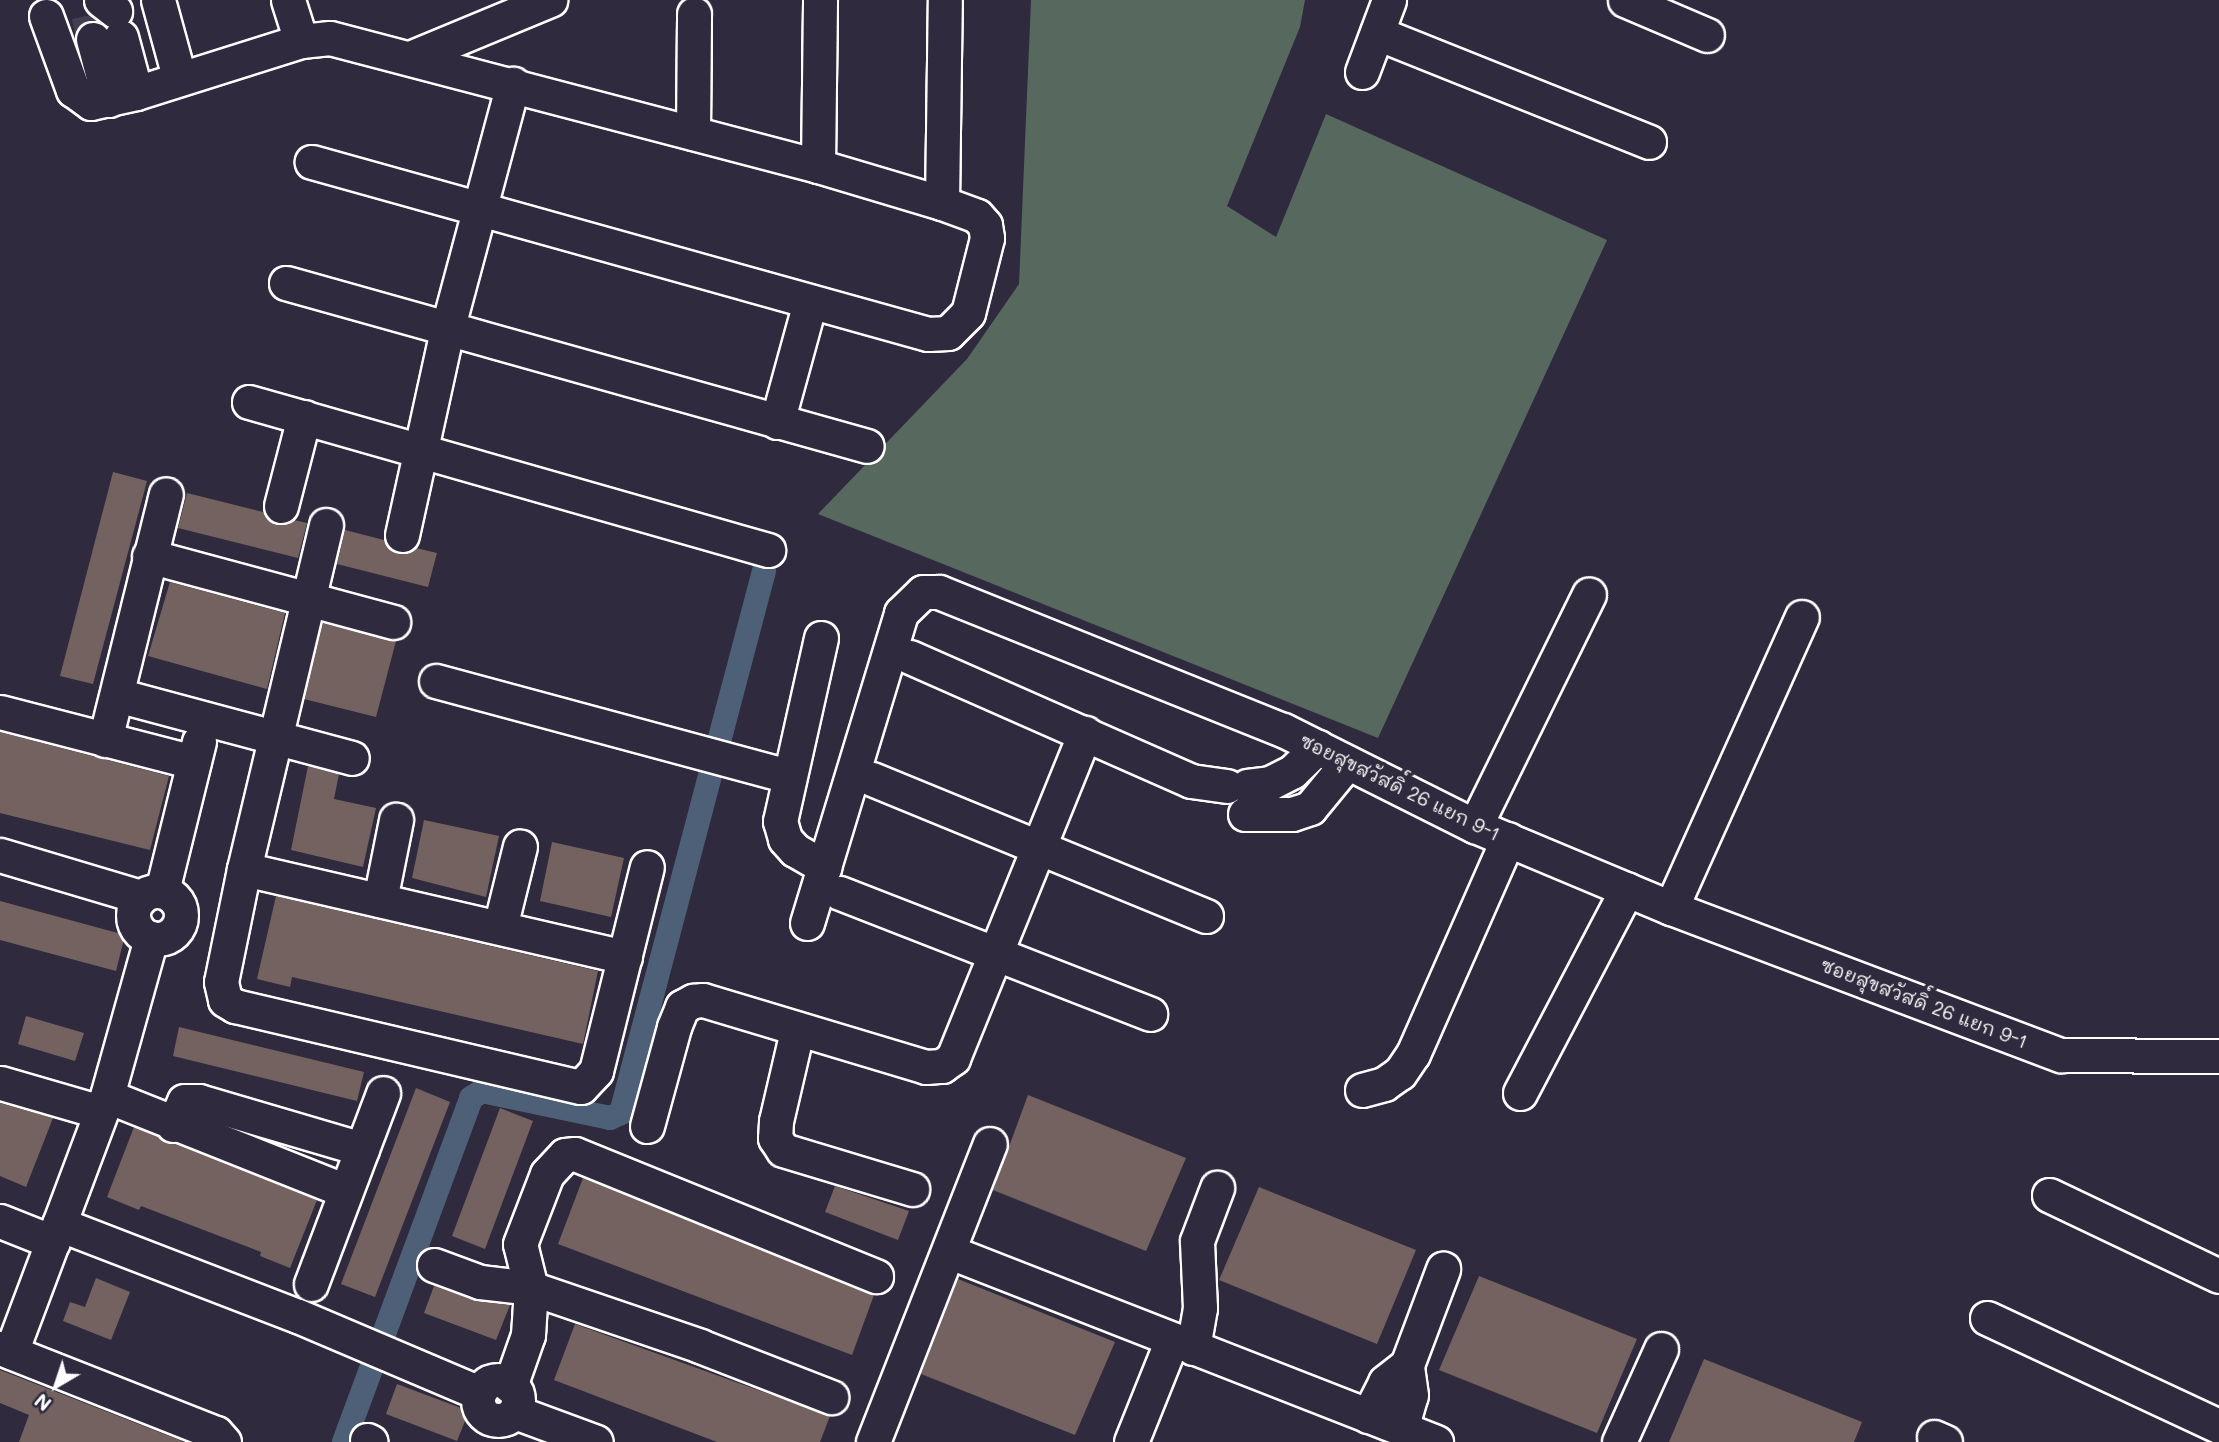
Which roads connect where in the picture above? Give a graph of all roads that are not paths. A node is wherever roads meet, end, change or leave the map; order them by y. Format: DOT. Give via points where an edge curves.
graph roads {
  1 [pos="158,0"];
  2 [pos="288,0"];
  3 [pos="550,0"];
  4 [pos="820,0"];
  5 [pos="945,0"];
  6 [pos="1389,0"];
  7 [pos="1625,0"];
  8 [pos="694,14"];
  9 [pos="46,16"];
  10 [pos="102,17"];
  11 [pos="1377,33"];
  12 [pos="1707,35"];
  13 [pos="301,41"];
  14 [pos="410,58"];
  15 [pos="1362,72"];
  16 [pos="179,77"];
  17 [pos="513,84"];
  18 [pos="122,97"];
  19 [pos="693,133"];
  20 [pos="1649,142"];
  21 [pos="313,162"];
  22 [pos="818,166"];
  23 [pos="942,203"];
  24 [pos="478,210"];
  25 [pos="286,283"];
  26 [pos="810,302"];
  27 [pos="447,330"];
  28 [pos="249,402"];
  29 [pos="304,417"];
  30 [pos="777,422"];
  31 [pos="867,446"];
  32 [pos="419,452"];
  33 [pos="166,494"];
  34 [pos="281,506"];
  35 [pos="326,526"];
  36 [pos="402,535"];
  37 [pos="768,550"];
  38 [pos="149,556"];
  39 [pos="1589,594"];
  40 [pos="307,599"];
  41 [pos="1801,617"];
  42 [pos="393,622"];
  43 [pos="821,638"];
  44 [pos="910,657"];
  45 [pos="436,681"];
  46 [pos="117,695"];
  47 [pos="0,712"];
  48 [pos="205,718"];
  49 [pos="1085,733"];
  50 [pos="273,736"];
  51 [pos="105,740"];
  52 [pos="1318,747"];
  53 [pos="352,758"];
  54 [pos="194,762"];
  55 [pos="1347,763"];
  56 [pos="789,776"];
  57 [pos="872,779"];
  58 [pos="1248,799"];
  59 [pos="396,820"];
  60 [pos="1475,826"];
  61 [pos="1508,839"];
  62 [pos="520,846"];
  63 [pos="1040,848"];
  64 [pos="0,855"];
  65 [pos="647,867"];
  66 [pos="244,869"];
  67 [pos="0,878"];
  68 [pos="832,880"];
  69 [pos="1627,889"];
  70 [pos="380,900"];
  71 [pos="1671,908"];
  72 [pos="147,911"];
  73 [pos="1206,916"];
  74 [pos="807,923"];
  75 [pos="500,927"];
  76 [pos="997,953"];
  77 [pos="625,957"];
  78 [pos="1150,1014"];
  79 [pos="797,1031"];
  80 [pos="2219,1056"];
  81 [pos="1,1083"];
  82 [pos="1362,1090"];
  83 [pos="383,1093"];
  84 [pos="1520,1093"];
  85 [pos="104,1104"];
  86 [pos="173,1125"];
  87 [pos="647,1126"];
  88 [pos="990,1144"];
  89 [pos="362,1149"];
  90 [pos="1217,1188"];
  91 [pos="912,1189"];
  92 [pos="346,1191"];
  93 [pos="2049,1195"];
  94 [pos="0,1221"];
  95 [pos="56,1233"];
  96 [pos="950,1252"];
  97 [pos="434,1265"];
  98 [pos="1443,1269"];
  99 [pos="876,1276"];
  100 [pos="2219,1276"];
  101 [pos="311,1284"];
  102 [pos="531,1288"];
  103 [pos="1987,1318"];
  104 [pos="1183,1344"];
  105 [pos="1661,1349"];
  106 [pos="5,1350"];
  107 [pos="1407,1365"];
  108 [pos="831,1397"];
  109 [pos="496,1410"];
  110 [pos="1368,1416"];
  111 [pos="2219,1426"];
  112 [pos="1401,1429"];
  113 [pos="883,1439"];
  114 [pos="224,1442"];
  115 [pos="596,1442"];
  116 [pos="1131,1442"];
  117 [pos="1436,1442"];
  118 [pos="1619,1442"];
  1 -- 16 [label="street"];
  2 -- 13 [label="street"];
  3 -- 14 [label="street"];
  4 -- 22 [label="street"];
  5 -- 23 [label="street"];
  6 -- 11 [label="street"];
  7 -- 12 [label="street"];
  8 -- 19 [label="street"];
  9 -- 18 [label="street" via="73,90 91,103"];
  10 -- 18 [label="street"];
  11 -- 15 [label="street"];
  11 -- 20 [label="street"];
  13 -- 14 [label="street" via="330,38"];
  13 -- 16 [label="street"];
  14 -- 17 [label="street"];
  16 -- 18 [label="street"];
  17 -- 19 [label="street"];
  17 -- 24 [label="street"];
  19 -- 22 [label="street"];
  21 -- 24 [label="street"];
  22 -- 23 [label="street"];
  23 -- 26 [label="street" via="977,216 985,225 987,238 968,313 958,325 948,332 928,334"];
  24 -- 26 [label="street"];
  24 -- 27 [label="street"];
  25 -- 27 [label="street"];
  26 -- 30 [label="street"];
  27 -- 30 [label="street"];
  27 -- 32 [label="street"];
  28 -- 29 [label="street"];
  29 -- 32 [label="street"];
  29 -- 34 [label="street"];
  30 -- 31 [label="street"];
  32 -- 36 [label="street"];
  32 -- 37 [label="street"];
  33 -- 38 [label="street"];
  35 -- 40 [label="street"];
  38 -- 40 [label="street"];
  38 -- 46 [label="street"];
  39 -- 60 [label="street"];
  40 -- 42 [label="street"];
  40 -- 50 [label="street"];
  41 -- 71 [label="street"];
  43 -- 56 [label="street"];
  44 -- 49 [label="street"];
  45 -- 56 [label="street"];
  46 -- 48 [label="street"];
  46 -- 51 [label="street"];
  47 -- 51 [label="street"];
  48 -- 50 [label="street"];
  48 -- 54 [label="street"];
  49 -- 58 [label="street" via="1191,781"];
  49 -- 63 [label="street"];
  50 -- 53 [label="street"];
  50 -- 66 [label="street"];
  51 -- 54 [label="street"];
  52 -- 55 [label="street, ซอยสุขสวัสดิ์ 26 แยก 9-1"];
  52 -- 58 [label="street" via="1292,772"];
  52 -- 68 [label="street, ซอยสุขสวัสดิ์ 26 แยก 9-1" via="1021,622 939,592 923,592 901,612"];
  54 -- 72 [label="street"];
  55 -- 58 [label="street" via="1310,808"];
  55 -- 60 [label="street, ซอยสุขสวัสดิ์ 26 แยก 9-1"];
  56 -- 68 [label="street" via="780,821 785,839"];
  57 -- 63 [label="street"];
  59 -- 70 [label="street"];
  60 -- 61 [label="street, ซอยสุขสวัสดิ์ 26 แยก 9-1"];
  61 -- 69 [label="street, ซอยสุขสวัสดิ์ 26 แยก 9-1"];
  61 -- 82 [label="street" via="1413,1054 1400,1073 1384,1084"];
  62 -- 75 [label="street"];
  63 -- 73 [label="street"];
  63 -- 76 [label="street"];
  64 -- 72 [label="street"];
  65 -- 77 [label="street"];
  66 -- 70 [label="street"];
  66 -- 77 [label="street" via="221,982 225,1000 572,1087 589,1084 596,1071"];
  67 -- 72 [label="street"];
  68 -- 74 [label="street, ซอยสุขสวัสดิ์ 26 แยก 9-1"];
  68 -- 76 [label="street"];
  69 -- 71 [label="street, ซอยสุขสวัสดิ์ 26 แยก 9-1"];
  69 -- 84 [label="street"];
  70 -- 75 [label="street"];
  71 -- 80 [label="street, ซอยสุขสวัสดิ์ 26 แยก 9-1" via="2061,1055"];
  72 -- 85 [label="street"];
  75 -- 77 [label="street"];
  76 -- 78 [label="street"];
  76 -- 79 [label="street" via="961,1040 942,1066 926,1067"];
  79 -- 87 [label="street" via="703,1000 682,1007"];
  79 -- 91 [label="street" via="776,1121 775,1138 783,1150"];
  81 -- 85 [label="street"];
  83 -- 89 [label="street"];
  85 -- 86 [label="street"];
  85 -- 95 [label="street"];
  86 -- 89 [label="street" via="184,1101 199,1101"];
  86 -- 92 [label="street"];
  88 -- 96 [label="street"];
  89 -- 92 [label="street"];
  90 -- 104 [label="street" via="1197,1241 1200,1308"];
  92 -- 101 [label="street"];
  93 -- 100 [label="street"];
  94 -- 95 [label="street"];
  95 -- 106 [label="street"];
  95 -- 109 [label="street" via="298,1316"];
  96 -- 104 [label="street"];
  96 -- 113 [label="street"];
  97 -- 102 [label="street" via="480,1282"];
  98 -- 107 [label="street"];
  99 -- 102 [label="street" via="575,1154 565,1155 547,1174 520,1244"];
  102 -- 108 [label="street"];
  102 -- 109 [label="street" via="528,1335"];
  103 -- 111 [label="street"];
  104 -- 110 [label="street"];
  104 -- 116 [label="street"];
  105 -- 118 [label="street"];
  106 -- 114 [label="street" via="216,1433"];
  107 -- 110 [label="street" via="1385,1382"];
  107 -- 112 [label="street" via="1411,1395"];
  109 -- 115 [label="street"];
  110 -- 112 [label="street"];
  112 -- 117 [label="street"];
}
